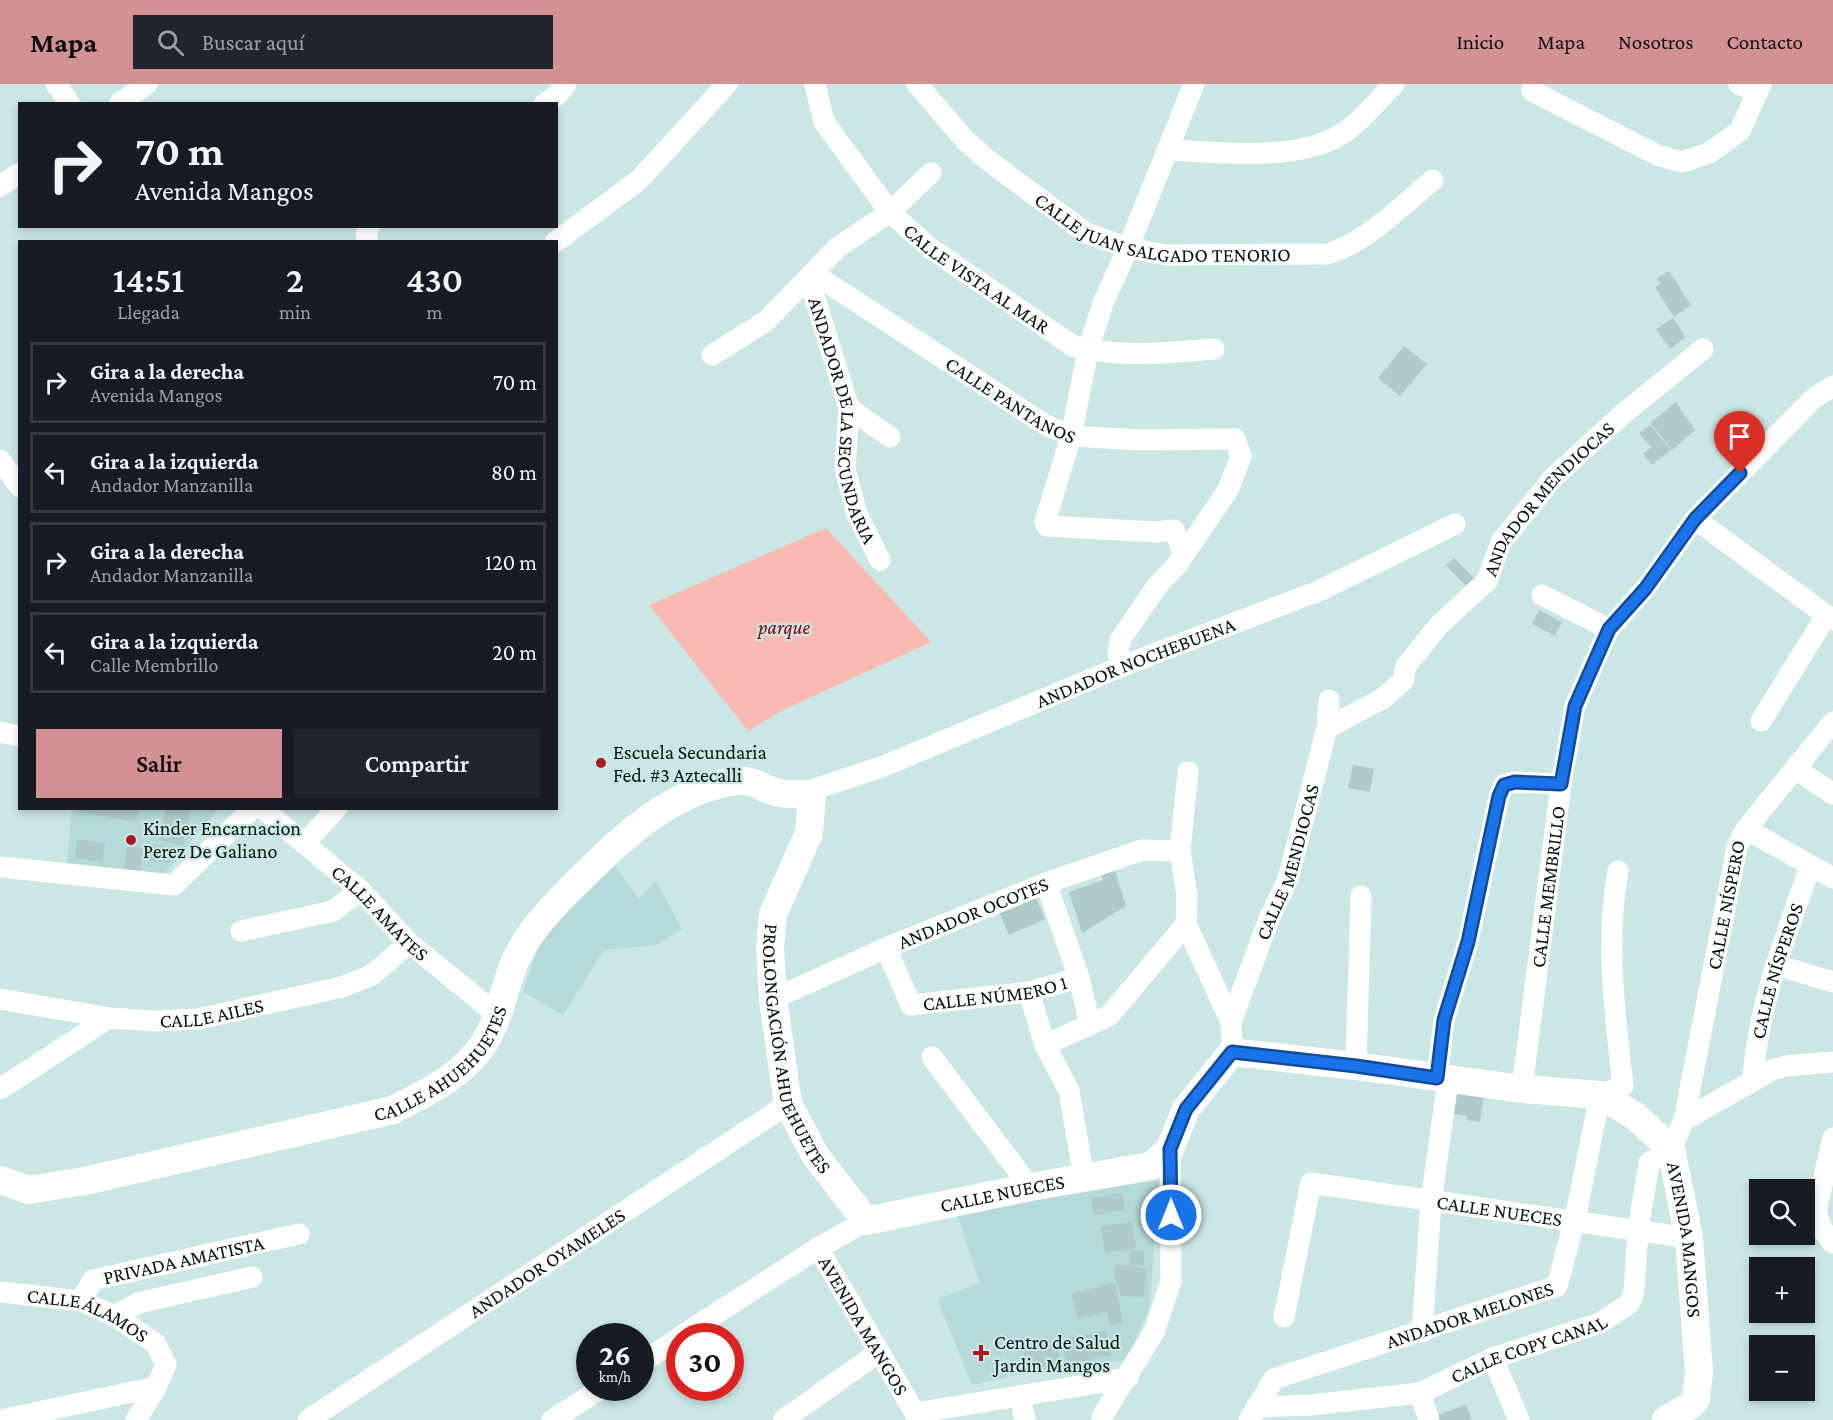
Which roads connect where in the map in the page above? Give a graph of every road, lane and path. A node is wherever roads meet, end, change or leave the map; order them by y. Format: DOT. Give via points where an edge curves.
graph roads {
  1 [pos="56,84"];
  2 [pos="147,84"];
  3 [pos="566,84"];
  4 [pos="727,84"];
  5 [pos="815,84"];
  6 [pos="917,84"];
  7 [pos="1194,84"];
  8 [pos="1394,84"];
  9 [pos="1753,87"];
  10 [pos="1532,91"];
  11 [pos="69,102"];
  12 [pos="122,102"];
  13 [pos="547,102"];
  14 [pos="1167,150"];
  15 [pos="931,173"];
  16 [pos="18,174"];
  17 [pos="1433,180"];
  18 [pos="0,186"];
  19 [pos="890,212"];
  20 [pos="558,240"];
  21 [pos="1128,248"];
  22 [pos="811,277"];
  23 [pos="1214,349"];
  24 [pos="1703,349"];
  25 [pos="1088,350"];
  26 [pos="712,355"];
  27 [pos="1833,386"];
  28 [pos="849,408"];
  29 [pos="1071,436"];
  30 [pos="890,437"];
  31 [pos="0,460"];
  32 [pos="18,484"];
  33 [pos="1695,519"];
  34 [pos="1455,524"];
  35 [pos="1183,553"];
  36 [pos="880,560"];
  37 [pos="1542,595"];
  38 [pos="1830,618"];
  39 [pos="1609,629"];
  40 [pos="1125,666"];
  41 [pos="1329,700"];
  42 [pos="1761,721"];
  43 [pos="1833,722"];
  44 [pos="1327,728"];
  45 [pos="0,732"];
  46 [pos="18,736"];
  47 [pos="1796,769"];
  48 [pos="1188,772"];
  49 [pos="1561,784"];
  50 [pos="812,794"];
  51 [pos="1833,794"];
  52 [pos="251,810"];
  53 [pos="264,810"];
  54 [pos="335,810"];
  55 [pos="1746,829"];
  56 [pos="304,844"];
  57 [pos="1180,851"];
  58 [pos="0,867"];
  59 [pos="1810,867"];
  60 [pos="1618,871"];
  61 [pos="1833,878"];
  62 [pos="1046,883"];
  63 [pos="360,890"];
  64 [pos="1361,896"];
  65 [pos="1186,924"];
  66 [pos="241,931"];
  67 [pos="409,943"];
  68 [pos="886,948"];
  69 [pos="1776,965"];
  70 [pos="1079,978"];
  71 [pos="1833,982"];
  72 [pos="1029,992"];
  73 [pos="0,999"];
  74 [pos="773,999"];
  75 [pos="499,1016"];
  76 [pos="109,1018"];
  77 [pos="1231,1022"];
  78 [pos="1090,1025"];
  79 [pos="1045,1045"];
  80 [pos="1232,1052"];
  81 [pos="932,1057"];
  82 [pos="1833,1063"];
  83 [pos="1356,1066"];
  84 [pos="1754,1078"];
  85 [pos="1442,1079"];
  86 [pos="0,1089"];
  87 [pos="1522,1089"];
  88 [pos="1600,1095"];
  89 [pos="788,1104"];
  90 [pos="1684,1120"];
  91 [pos="1833,1138"];
  92 [pos="1170,1149"];
  93 [pos="1671,1149"];
  94 [pos="1084,1178"];
  95 [pos="0,1180"];
  96 [pos="1030,1187"];
  97 [pos="29,1190"];
  98 [pos="0,1196"];
  99 [pos="1431,1202"];
  100 [pos="1575,1219"];
  101 [pos="866,1221"];
  102 [pos="1638,1230"];
  103 [pos="299,1234"];
  104 [pos="1689,1238"];
  105 [pos="1833,1242"];
  106 [pos="818,1248"];
  107 [pos="252,1277"];
  108 [pos="0,1292"];
  109 [pos="81,1301"];
  110 [pos="115,1317"];
  111 [pos="1284,1317"];
  112 [pos="702,1323"];
  113 [pos="1422,1332"];
  114 [pos="879,1352"];
  115 [pos="1493,1358"];
  116 [pos="1128,1378"];
  117 [pos="156,1387"];
  118 [pos="1420,1393"];
  119 [pos="1020,1397"];
  120 [pos="582,1401"];
  121 [pos="1314,1412"];
  122 [pos="1253,1413"];
  123 [pos="1,1420"];
  124 [pos="136,1420"];
  125 [pos="308,1420"];
  126 [pos="552,1420"];
  127 [pos="783,1420"];
  128 [pos="1024,1420"];
  129 [pos="1102,1420"];
  130 [pos="1429,1420"];
  131 [pos="1519,1420"];
  132 [pos="1666,1420"];
  1 -- 11 [label="street"];
  2 -- 12 [label="street"];
  3 -- 13 [label="street"];
  4 -- 20 [label="street" via="638,182"];
  5 -- 19 [label="street, CALLE VISTA AL MAR" via="824,122"];
  6 -- 21 [label="street, CALLE JUAN SALGADO TENORIO" via="965,140 990,162 1086,233"];
  7 -- 14 [label="street"];
  8 -- 14 [label="street" via="1341,134 1306,148 1245,153"];
  9 -- 10 [label="street" via="1740,131 1708,153 1682,162 1657,155"];
  14 -- 21 [label="street"];
  15 -- 19 [label="street"];
  16 -- 18 [label="street"];
  17 -- 21 [label="street, CALLE JUAN SALGADO TENORIO" via="1361,238 1344,250 1327,255 1167,255"];
  19 -- 22 [label="street" via="837,248"];
  19 -- 25 [label="street, CALLE VISTA AL MAR" via="949,261 1073,346"];
  21 -- 25 [label="street" via="1103,303"];
  22 -- 26 [label="street" via="765,322"];
  22 -- 28 [label="street, ANDADOR DE LA SECUNDARIA"];
  22 -- 29 [label="street, CALLE PANTANOS" via="1044,424"];
  23 -- 25 [label="street, CALLE VISTA AL MAR" via="1153,354"];
  24 -- 44 [label="street, ANDADOR MENDIOCAS" via="1554,477 1501,542 1487,581 1438,625 1406,666 1403,681 1382,699"];
  25 -- 29 [label="street"];
  27 -- 33 [label="street, CALLE MEMBRILLO" via="1814,398"];
  28 -- 30 [label="street"];
  28 -- 36 [label="street, ANDADOR DE LA SECUNDARIA" via="845,469 857,514"];
  29 -- 35 [label="street" via="1047,526 1174,530"];
  29 -- 35 [label="street, CALLE PANTANOS" via="1235,439 1241,456 1228,490"];
  31 -- 32 [label="street"];
  33 -- 38 [label="street"];
  33 -- 39 [label="street, CALLE MEMBRILLO" via="1645,589"];
  34 -- 40 [label="street, ANDADOR NOCHEBUENA" via="1321,590"];
  35 -- 40 [label="street" via="1120,640 1118,654"];
  37 -- 39 [label="street"];
  38 -- 42 [label="street"];
  39 -- 49 [label="street, CALLE MEMBRILLO" via="1575,706"];
  40 -- 50 [label="street, ANDADOR NOCHEBUENA" via="884,766 818,788"];
  41 -- 44 [label="street, CALLE MENDIOCAS"];
  43 -- 47 [label="street, CALLE NÍSPERO"];
  44 -- 77 [label="street, CALLE MENDIOCAS" via="1288,879"];
  45 -- 46 [label="street"];
  47 -- 51 [label="street"];
  47 -- 55 [label="street, CALLE NÍSPERO"];
  48 -- 57 [label="street"];
  49 -- 85 [label="street" via="1515,782 1504,785 1499,796 1468,942 1444,1020"];
  49 -- 87 [label="street, CALLE MEMBRILLO"];
  50 -- 74 [label="main road, PROLONGACIÓN AHUEHUETES" via="809,833 773,914"];
  50 -- 75 [label="main road, CALLE AHUEHUETES" via="778,793 760,784 739,781 703,789 665,808 623,837 535,925 517,958"];
  52 -- 58 [label="street" via="174,885"];
  53 -- 56 [label="street, CALLE AMATES"];
  54 -- 56 [label="street"];
  55 -- 59 [label="street"];
  55 -- 90 [label="street, CALLE NÍSPERO" via="1737,847"];
  56 -- 63 [label="street, CALLE AMATES"];
  57 -- 62 [label="street, ANDADOR OCOTES" via="1142,850"];
  57 -- 65 [label="street" via="1187,896"];
  59 -- 61 [label="street"];
  59 -- 69 [label="street, CALLE NÍSPEROS"];
  60 -- 88 [label="street" via="1611,910 1623,1086"];
  62 -- 68 [label="street, ANDADOR OCOTES"];
  62 -- 70 [label="street"];
  63 -- 66 [label="street" via="333,911"];
  63 -- 67 [label="street, CALLE AMATES"];
  64 -- 83 [label="street"];
  65 -- 77 [label="street"];
  65 -- 78 [label="street" via="1109,1016"];
  67 -- 75 [label="street, CALLE AMATES"];
  67 -- 76 [label="street, CALLE AILES" via="372,975 342,987 198,1019 155,1022"];
  68 -- 72 [label="street, CALLE NÚMERO 1" via="911,1005"];
  68 -- 74 [label="street, ANDADOR OCOTES"];
  69 -- 71 [label="street"];
  69 -- 84 [label="street, CALLE NÍSPEROS" via="1756,1039"];
  70 -- 72 [label="street, CALLE NÚMERO 1"];
  70 -- 78 [label="street"];
  72 -- 79 [label="street"];
  73 -- 76 [label="street, CALLE AILES"];
  74 -- 89 [label="main road, PROLONGACIÓN AHUEHUETES"];
  75 -- 97 [label="main road, CALLE AHUEHUETES" via="476,1054 438,1086 393,1110 85,1181"];
  76 -- 86 [label="street"];
  77 -- 80 [label="street"];
  78 -- 79 [label="street"];
  79 -- 94 [label="street" via="1069,1091"];
  80 -- 83 [label="main road, AVENIDA MANGOS"];
  80 -- 92 [label="main road" via="1186,1109"];
  81 -- 96 [label="street"];
  82 -- 84 [label="street" via="1786,1066"];
  83 -- 85 [label="main road, AVENIDA MANGOS"];
  84 -- 90 [label="street"];
  85 -- 87 [label="main road, AVENIDA MANGOS"];
  85 -- 99 [label="street"];
  87 -- 88 [label="main road, AVENIDA MANGOS"];
  88 -- 93 [label="main road, AVENIDA MANGOS" via="1635,1116"];
  88 -- 100 [label="street, ANDADOR MELONES"];
  89 -- 101 [label="main road, PROLONGACIÓN AHUEHUETES" via="815,1155"];
  89 -- 125 [label="street, ANDADOR OYAMELES"];
  90 -- 93 [label="street, CALLE NÍSPERO"];
  91 -- 105 [label="street" via="1816,1210 1822,1229"];
  92 -- 94 [label="main road, CALLE NUECES" via="1151,1166"];
  92 -- 116 [label="street" via="1171,1281 1154,1332"];
  93 -- 102 [label="street, CALLE COPY CANAL" via="1649,1163"];
  93 -- 104 [label="main road, AVENIDA MANGOS"];
  94 -- 96 [label="main road, CALLE NUECES"];
  95 -- 97 [label="main road, CALLE AHUEHUETES"];
  96 -- 101 [label="main road, CALLE NUECES"];
  97 -- 98 [label="street"];
  99 -- 100 [label="street, CALLE NUECES"];
  99 -- 111 [label="street, CALLE NUECES" via="1311,1183"];
  99 -- 113 [label="street"];
  100 -- 102 [label="street, CALLE NUECES"];
  100 -- 113 [label="street, ANDADOR MELONES" via="1557,1286"];
  101 -- 106 [label="street, AVENIDA MANGOS"];
  102 -- 104 [label="street, CALLE NUECES"];
  102 -- 115 [label="street, CALLE COPY CANAL" via="1630,1303 1600,1323"];
  103 -- 109 [label="street, PRIVADA AMATISTA" via="93,1280"];
  104 -- 132 [label="main road, AVENIDA MANGOS" via="1700,1372 1696,1399"];
  106 -- 112 [label="street, AVENIDA MANGOS"];
  106 -- 114 [label="street, AVENIDA MANGOS"];
  107 -- 110 [label="street" via="138,1303"];
  108 -- 109 [label="street, CALLE ÁLAMOS"];
  109 -- 110 [label="street, CALLE ÁLAMOS"];
  110 -- 117 [label="street, CALLE ÁLAMOS" via="156,1344 165,1365"];
  113 -- 122 [label="street, ANDADOR MELONES" via="1274,1379"];
  114 -- 119 [label="street, AVENIDA MANGOS" via="915,1413"];
  114 -- 127 [label="street"];
  115 -- 118 [label="street, CALLE COPY CANAL"];
  115 -- 131 [label="street"];
  116 -- 119 [label="street, AVENIDA MANGOS"];
  116 -- 129 [label="street"];
  117 -- 123 [label="street"];
  117 -- 124 [label="street, CALLE ÁLAMOS"];
  118 -- 121 [label="street, CALLE COPY CANAL"];
  118 -- 130 [label="street"];
  119 -- 128 [label="street"];
  120 -- 126 [label="street"];
  121 -- 122 [label="street, CALLE COPY CANAL"];
}
